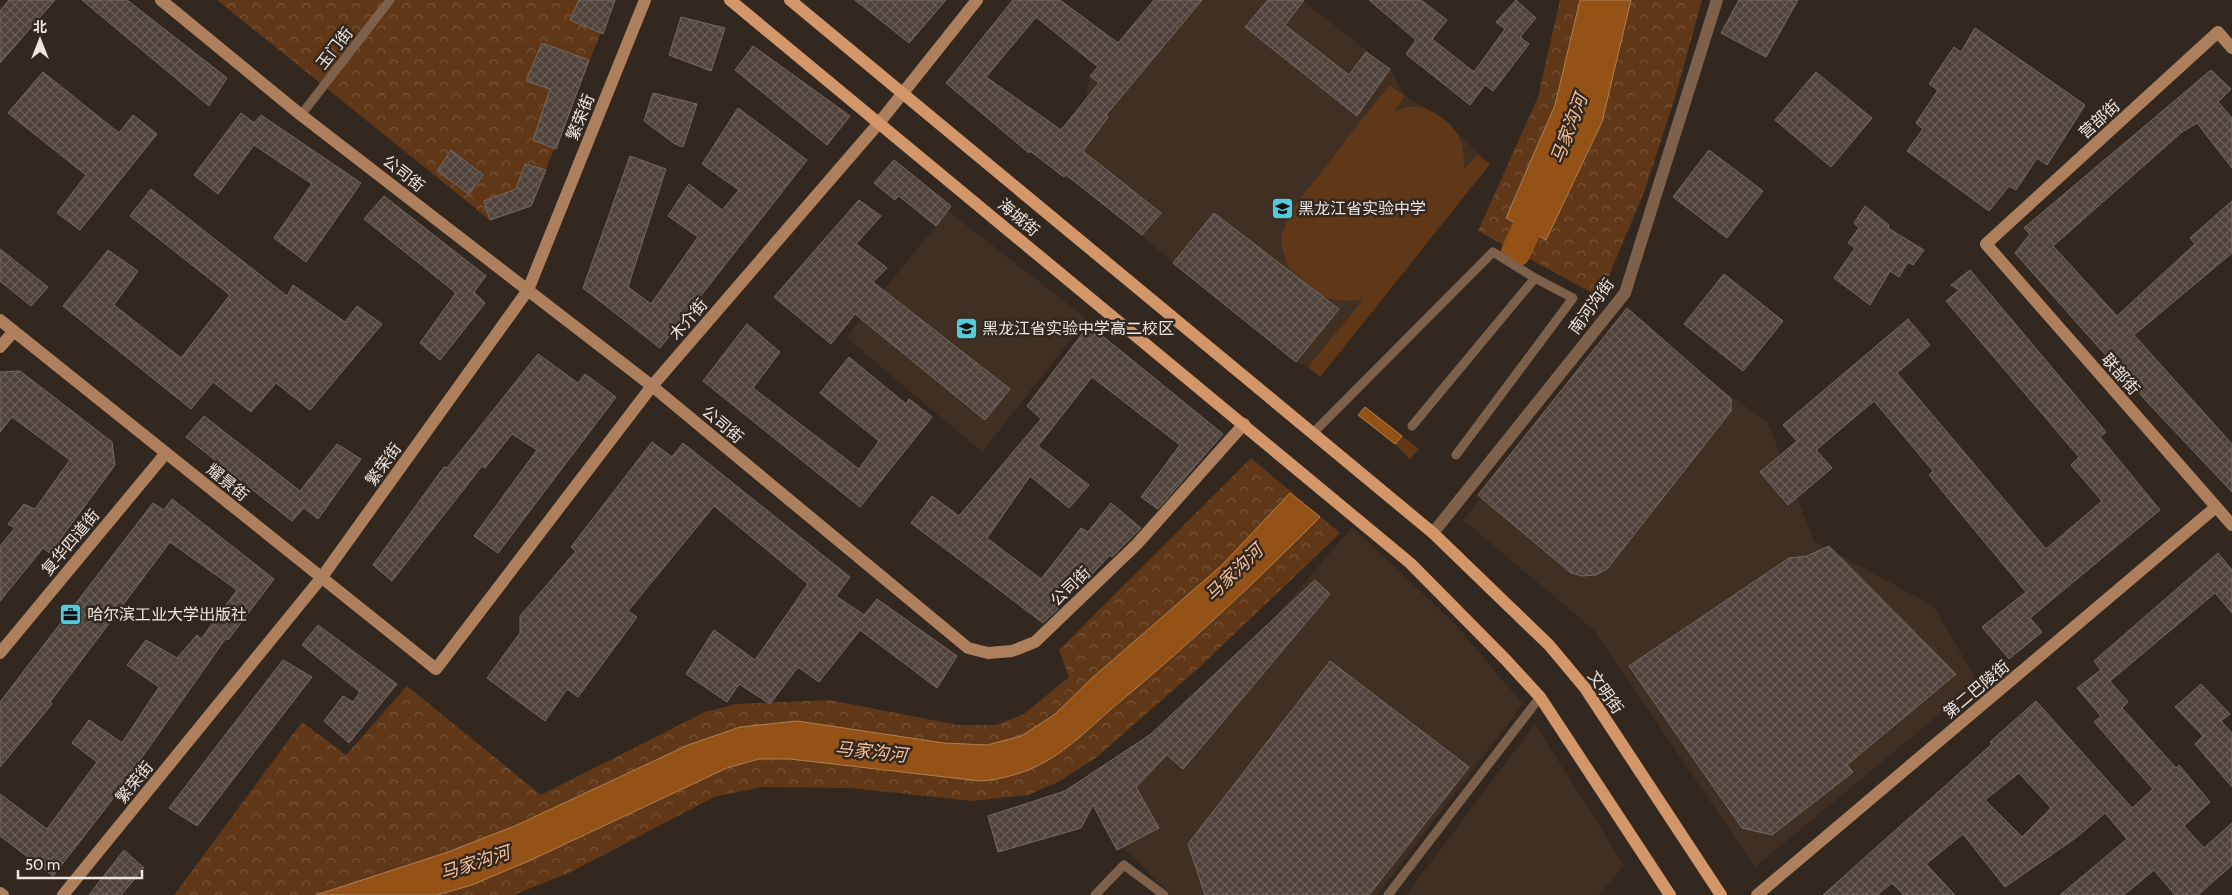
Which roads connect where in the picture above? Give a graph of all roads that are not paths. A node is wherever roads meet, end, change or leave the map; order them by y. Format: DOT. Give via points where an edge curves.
graph roads {
  1 [pos="161,0"];
  2 [pos="390,0"];
  3 [pos="644,0"];
  4 [pos="730,0"];
  5 [pos="790,0"];
  6 [pos="977,0"];
  7 [pos="1717,0"];
  8 [pos="2232,48"];
  9 [pos="902,93"];
  10 [pos="301,114"];
  11 [pos="879,123"];
  12 [pos="1986,244"];
  13 [pos="1535,278"];
  14 [pos="528,290"];
  15 [pos="0,320"];
  16 [pos="14,331"];
  17 [pos="0,347"];
  18 [pos="652,386"];
  19 [pos="1244,424"];
  20 [pos="1412,426"];
  21 [pos="1313,433"];
  22 [pos="166,453"];
  23 [pos="1456,455"];
  24 [pos="2216,507"];
  25 [pos="2232,526"];
  26 [pos="1434,533"];
  27 [pos="322,577"];
  28 [pos="0,653"];
  29 [pos="436,669"];
  30 [pos="1540,698"];
  31 [pos="1668,894"];
  32 [pos="63,895"];
  33 [pos="1095,895"];
  34 [pos="1164,895"];
  35 [pos="1388,895"];
  36 [pos="1721,895"];
  37 [pos="1757,895"];
  1 -- 10 [label="street, 公司街"];
  2 -- 10 [label="lane, 玉门街"];
  3 -- 14 [label="street, 繁荣街"];
  4 -- 11 [label="main road, 海城街"];
  5 -- 9 [label="main road, 海城街"];
  6 -- 9 [label="street, 木介街"];
  7 -- 26 [label="street, 南河沟街" via="1625,293"];
  8 -- 12 [label="street, 营部街" via="2218,32"];
  9 -- 11 [label="street, 木介街"];
  9 -- 21 [label="main road, 海城街"];
  10 -- 14 [label="street, 公司街"];
  11 -- 18 [label="street, 木介街"];
  11 -- 19 [label="main road, 海城街"];
  12 -- 24 [label="street, 联部街"];
  13 -- 20 [label="lane"];
  13 -- 21 [label="lane" via="1493,252"];
  13 -- 23 [label="lane" via="1573,298"];
  14 -- 18 [label="street, 公司街"];
  14 -- 27 [label="street, 繁荣街"];
  15 -- 16 [label="street, 耀景街"];
  16 -- 17 [label="street"];
  16 -- 22 [label="street, 耀景街"];
  18 -- 19 [label="street, 公司街" via="968,648 988,653 1012,651 1035,642 1137,544"];
  18 -- 29 [label="street, 木介街"];
  19 -- 30 [label="main road, 海城街" via="1410,563"];
  21 -- 26 [label="main road, 海城街"];
  22 -- 27 [label="street, 耀景街"];
  22 -- 28 [label="street, 复华四道街"];
  24 -- 25 [label="street, 联部街"];
  24 -- 37 [label="street, 第二巴陵街"];
  26 -- 36 [label="main road, 文明街" via="1549,645 1585,688"];
  27 -- 29 [label="street, 耀景街"];
  27 -- 32 [label="street, 繁荣街"];
  30 -- 31 [label="main road"];
  30 -- 35 [label="lane"];
  33 -- 34 [label="lane" via="1124,865"];
}
